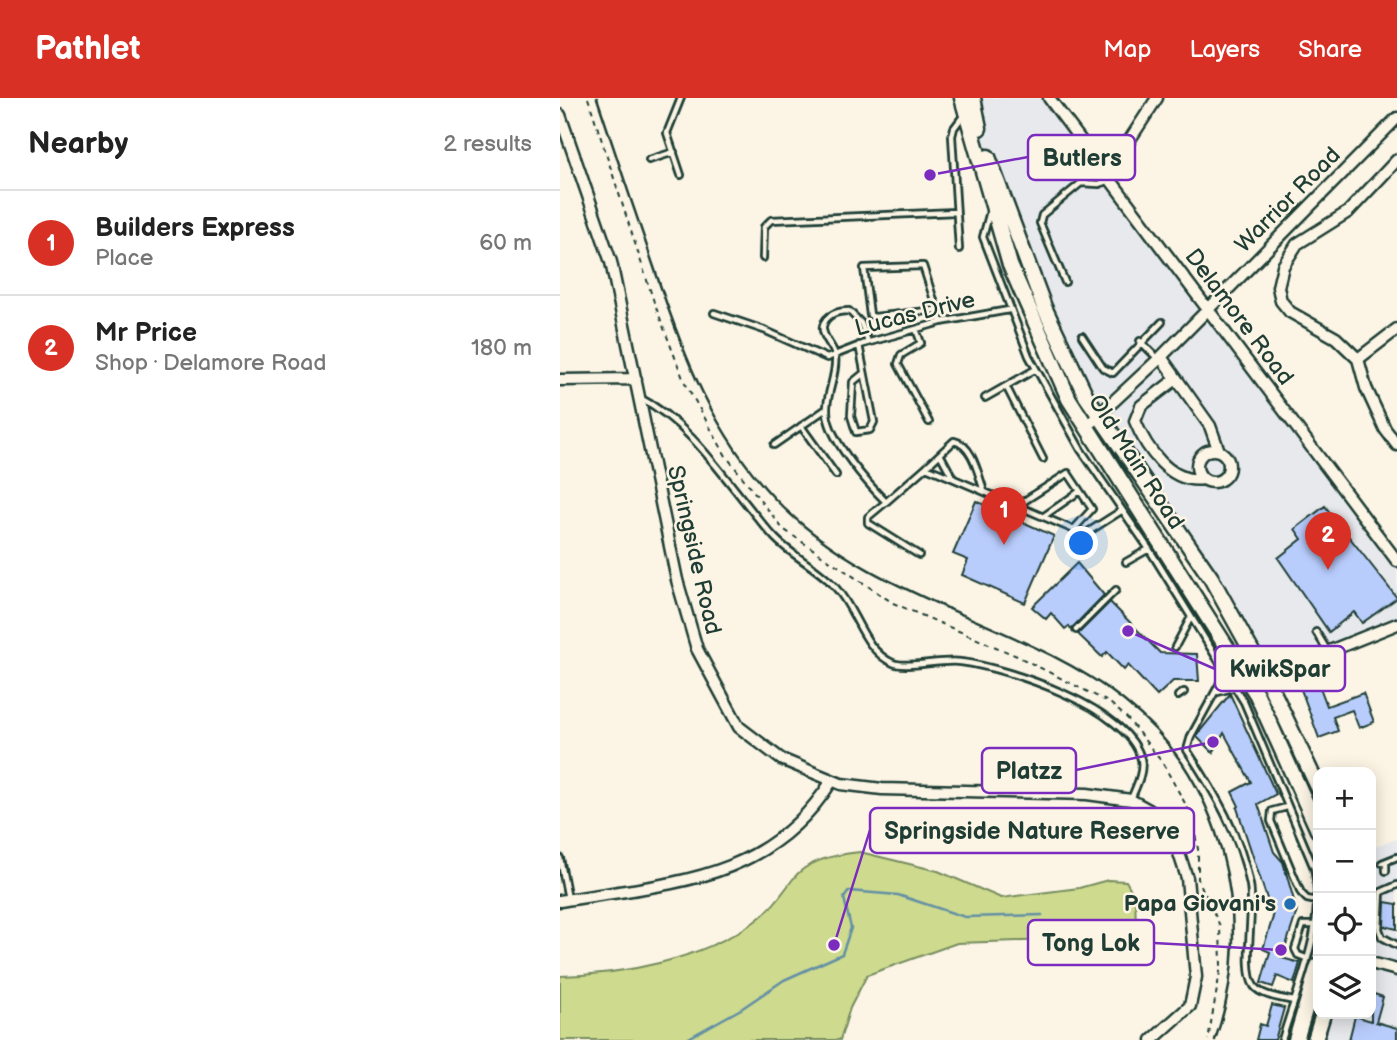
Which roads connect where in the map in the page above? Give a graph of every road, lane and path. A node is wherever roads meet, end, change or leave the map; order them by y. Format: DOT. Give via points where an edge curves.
graph roads {
  1 [pos="587,98"];
  2 [pos="681,98"];
  3 [pos="962,98"];
  4 [pos="973,98"];
  5 [pos="1049,98"];
  6 [pos="1157,98"];
  7 [pos="966,113"];
  8 [pos="560,115"];
  9 [pos="1397,118"];
  10 [pos="674,152"];
  11 [pos="649,160"];
  12 [pos="1397,160"];
  13 [pos="1103,169"];
  14 [pos="681,175"];
  15 [pos="1110,179"];
  16 [pos="992,205"];
  17 [pos="956,212"];
  18 [pos="959,249"];
  19 [pos="763,258"];
  20 [pos="1065,282"];
  21 [pos="1208,308"];
  22 [pos="936,310"];
  23 [pos="1009,310"];
  24 [pos="714,313"];
  25 [pos="940,322"];
  26 [pos="1162,322"];
  27 [pos="916,329"];
  28 [pos="1397,329"];
  29 [pos="1082,335"];
  30 [pos="1140,341"];
  31 [pos="868,342"];
  32 [pos="859,345"];
  33 [pos="833,356"];
  34 [pos="1160,358"];
  35 [pos="1358,359"];
  36 [pos="1036,369"];
  37 [pos="864,373"];
  38 [pos="636,379"];
  39 [pos="1177,379"];
  40 [pos="560,380"];
  41 [pos="1006,386"];
  42 [pos="639,397"];
  43 [pos="985,398"];
  44 [pos="827,408"];
  45 [pos="1098,417"];
  46 [pos="929,422"];
  47 [pos="801,426"];
  48 [pos="1086,427"];
  49 [pos="1073,437"];
  50 [pos="774,445"];
  51 [pos="1397,445"];
  52 [pos="1219,451"];
  53 [pos="940,454"];
  54 [pos="1043,459"];
  55 [pos="926,467"];
  56 [pos="836,475"];
  57 [pos="953,479"];
  58 [pos="1203,479"];
  59 [pos="985,491"];
  60 [pos="1080,491"];
  61 [pos="886,502"];
  62 [pos="1017,505"];
  63 [pos="1121,510"];
  64 [pos="1044,516"];
  65 [pos="1074,529"];
  66 [pos="1149,549"];
  67 [pos="919,555"];
  68 [pos="1397,561"];
  69 [pos="1126,562"];
  70 [pos="1116,590"];
  71 [pos="1191,617"];
  72 [pos="1397,624"];
  73 [pos="1076,630"];
  74 [pos="1316,632"];
  75 [pos="1175,647"];
  76 [pos="1327,650"];
  77 [pos="1226,671"];
  78 [pos="1265,676"];
  79 [pos="1250,682"];
  80 [pos="1235,687"];
  81 [pos="1184,692"];
  82 [pos="1217,693"];
  83 [pos="1178,696"];
  84 [pos="1313,777"];
  85 [pos="831,782"];
  86 [pos="1131,800"];
  87 [pos="1287,807"];
  88 [pos="1313,819"];
  89 [pos="560,858"];
  90 [pos="1397,858"];
  91 [pos="1386,871"];
  92 [pos="1397,885"];
  93 [pos="1316,893"];
  94 [pos="1313,900"];
  95 [pos="564,901"];
  96 [pos="1313,925"];
  97 [pos="1313,944"];
  98 [pos="1397,945"];
  99 [pos="1312,962"];
  100 [pos="1376,964"];
  101 [pos="1397,970"];
  102 [pos="1293,1001"];
  103 [pos="1321,1019"];
  104 [pos="1152,1040"];
  105 [pos="1208,1040"];
  106 [pos="1282,1040"];
  107 [pos="1296,1040"];
  108 [pos="1315,1040"];
  1 -- 105 [label="path" via="678,369 726,456 783,529 893,603 1017,656 1110,704 1163,762 1191,814 1198,879 1220,926 1221,966"];
  2 -- 10 [label="lane" via="668,128"];
  3 -- 7 [label="main road, Old Main Road"];
  4 -- 45 [label="main road, Old Main Road" via="981,138 1044,307"];
  5 -- 13 [label="street, Delamore Road"];
  6 -- 13 [label="street" via="1125,147"];
  7 -- 16 [label="main road, Old Main Road"];
  7 -- 17 [label="lane" via="952,136"];
  8 -- 38 [label="street, Springside Road" via="611,262"];
  9 -- 21 [label="street, Warrior Road"];
  10 -- 11 [label="lane"];
  10 -- 14 [label="lane"];
  12 -- 35 [label="street" via="1348,212 1297,244 1279,278 1284,306 1336,338"];
  13 -- 15 [label="street, Delamore Road"];
  15 -- 20 [label="lane" via="1082,183 1042,215 1040,223"];
  15 -- 21 [label="street, Delamore Road"];
  16 -- 23 [label="lane" via="983,236"];
  16 -- 48 [label="main road, Old Main Road" via="1030,316"];
  17 -- 18 [label="lane"];
  17 -- 19 [label="lane" via="771,220 764,227"];
  21 -- 34 [label="street, Warrior Road"];
  21 -- 68 [label="street, Delamore Road"];
  22 -- 22 [label="lane" via="923,266 864,268 870,315"];
  22 -- 25 [label="lane"];
  23 -- 25 [label="lane, Lucas Drive"];
  23 -- 36 [label="lane"];
  24 -- 33 [label="lane" via="818,356"];
  25 -- 27 [label="lane, Lucas Drive"];
  26 -- 30 [label="lane"];
  27 -- 31 [label="lane, Lucas Drive"];
  27 -- 46 [label="lane" via="921,343 901,355 898,364"];
  28 -- 35 [label="street"];
  29 -- 30 [label="lane" via="1089,351 1111,374"];
  30 -- 34 [label="lane"];
  31 -- 32 [label="lane, Lucas Drive"];
  31 -- 33 [label="lane" via="855,315 838,312 823,327"];
  32 -- 33 [label="lane, Lucas Drive"];
  32 -- 37 [label="lane"];
  33 -- 44 [label="lane"];
  34 -- 39 [label="street"];
  34 -- 45 [label="street, Warrior Road"];
  35 -- 51 [label="street" via="1371,398"];
  36 -- 41 [label="lane"];
  36 -- 49 [label="lane"];
  37 -- 37 [label="lane" via="853,382 851,416 854,428 862,433 874,422"];
  38 -- 40 [label="street"];
  38 -- 42 [label="street, Springside Road"];
  39 -- 52 [label="street" via="1210,426"];
  39 -- 58 [label="street" via="1141,406 1135,421 1164,466 1190,479"];
  41 -- 43 [label="lane"];
  41 -- 54 [label="lane"];
  42 -- 85 [label="street, Springside Road" via="677,580 697,649 739,727 781,759"];
  42 -- 86 [label="lane" via="668,416 776,539 838,589 867,640 886,660 898,666 939,660 990,667 1045,685 1106,716 1140,755 1141,773"];
  44 -- 47 [label="lane"];
  44 -- 61 [label="lane" via="828,421 844,448"];
  45 -- 48 [label="street, Warrior Road"];
  45 -- 78 [label="main road, Old Main Road" via="1210,578"];
  47 -- 50 [label="lane"];
  47 -- 56 [label="lane"];
  48 -- 49 [label="lane"];
  48 -- 79 [label="main road, Old Main Road"];
  49 -- 63 [label="lane"];
  52 -- 58 [label="street" via="1206,451 1199,458 1197,467"];
  52 -- 58 [label="street" via="1229,461 1227,474 1216,482"];
  53 -- 55 [label="lane"];
  53 -- 57 [label="lane"];
  53 -- 59 [label="lane" via="954,441 963,445"];
  55 -- 57 [label="lane"];
  55 -- 61 [label="lane"];
  57 -- 59 [label="lane"];
  59 -- 62 [label="lane"];
  60 -- 62 [label="lane" via="1065,472"];
  60 -- 64 [label="lane"];
  60 -- 65 [label="lane" via="1093,509"];
  61 -- 67 [label="lane" via="867,523"];
  62 -- 64 [label="lane"];
  63 -- 65 [label="lane" via="1088,532"];
  63 -- 66 [label="lane"];
  64 -- 65 [label="lane"];
  66 -- 69 [label="lane"];
  66 -- 71 [label="lane"];
  70 -- 73 [label="lane"];
  71 -- 75 [label="lane"];
  71 -- 77 [label="lane"];
  72 -- 76 [label="street"];
  74 -- 76 [label="lane"];
  76 -- 78 [label="street"];
  77 -- 80 [label="lane"];
  77 -- 82 [label="lane"];
  78 -- 79 [label="street"];
  78 -- 84 [label="main road, Old Main Road"];
  79 -- 80 [label="lane"];
  79 -- 88 [label="main road, Old Main Road"];
  80 -- 82 [label="lane"];
  80 -- 87 [label="lane"];
  81 -- 83 [label="lane"];
  82 -- 102 [label="lane" via="1187,750 1229,821 1247,868 1252,982 1259,991"];
  85 -- 86 [label="street, Springside Road" via="882,789 1087,794"];
  85 -- 95 [label="street" via="810,810 771,844 729,867 676,883"];
  86 -- 104 [label="street, Springside Road" via="1154,814 1175,841 1188,878 1192,911 1196,977 1192,1000 1177,1020"];
  87 -- 93 [label="lane" via="1314,868"];
  87 -- 94 [label="lane" via="1272,811 1274,830 1301,893"];
  89 -- 95 [label="lane"];
  90 -- 91 [label="lane" via="1384,863"];
  92 -- 98 [label="lane" via="1381,892 1379,919 1382,937"];
  96 -- 99 [label="lane" via="1303,925 1295,949"];
  97 -- 99 [label="lane"];
  99 -- 102 [label="lane"];
  99 -- 107 [label="main road"];
  100 -- 101 [label="street"];
  102 -- 106 [label="lane"];
  103 -- 108 [label="main road"];
}
